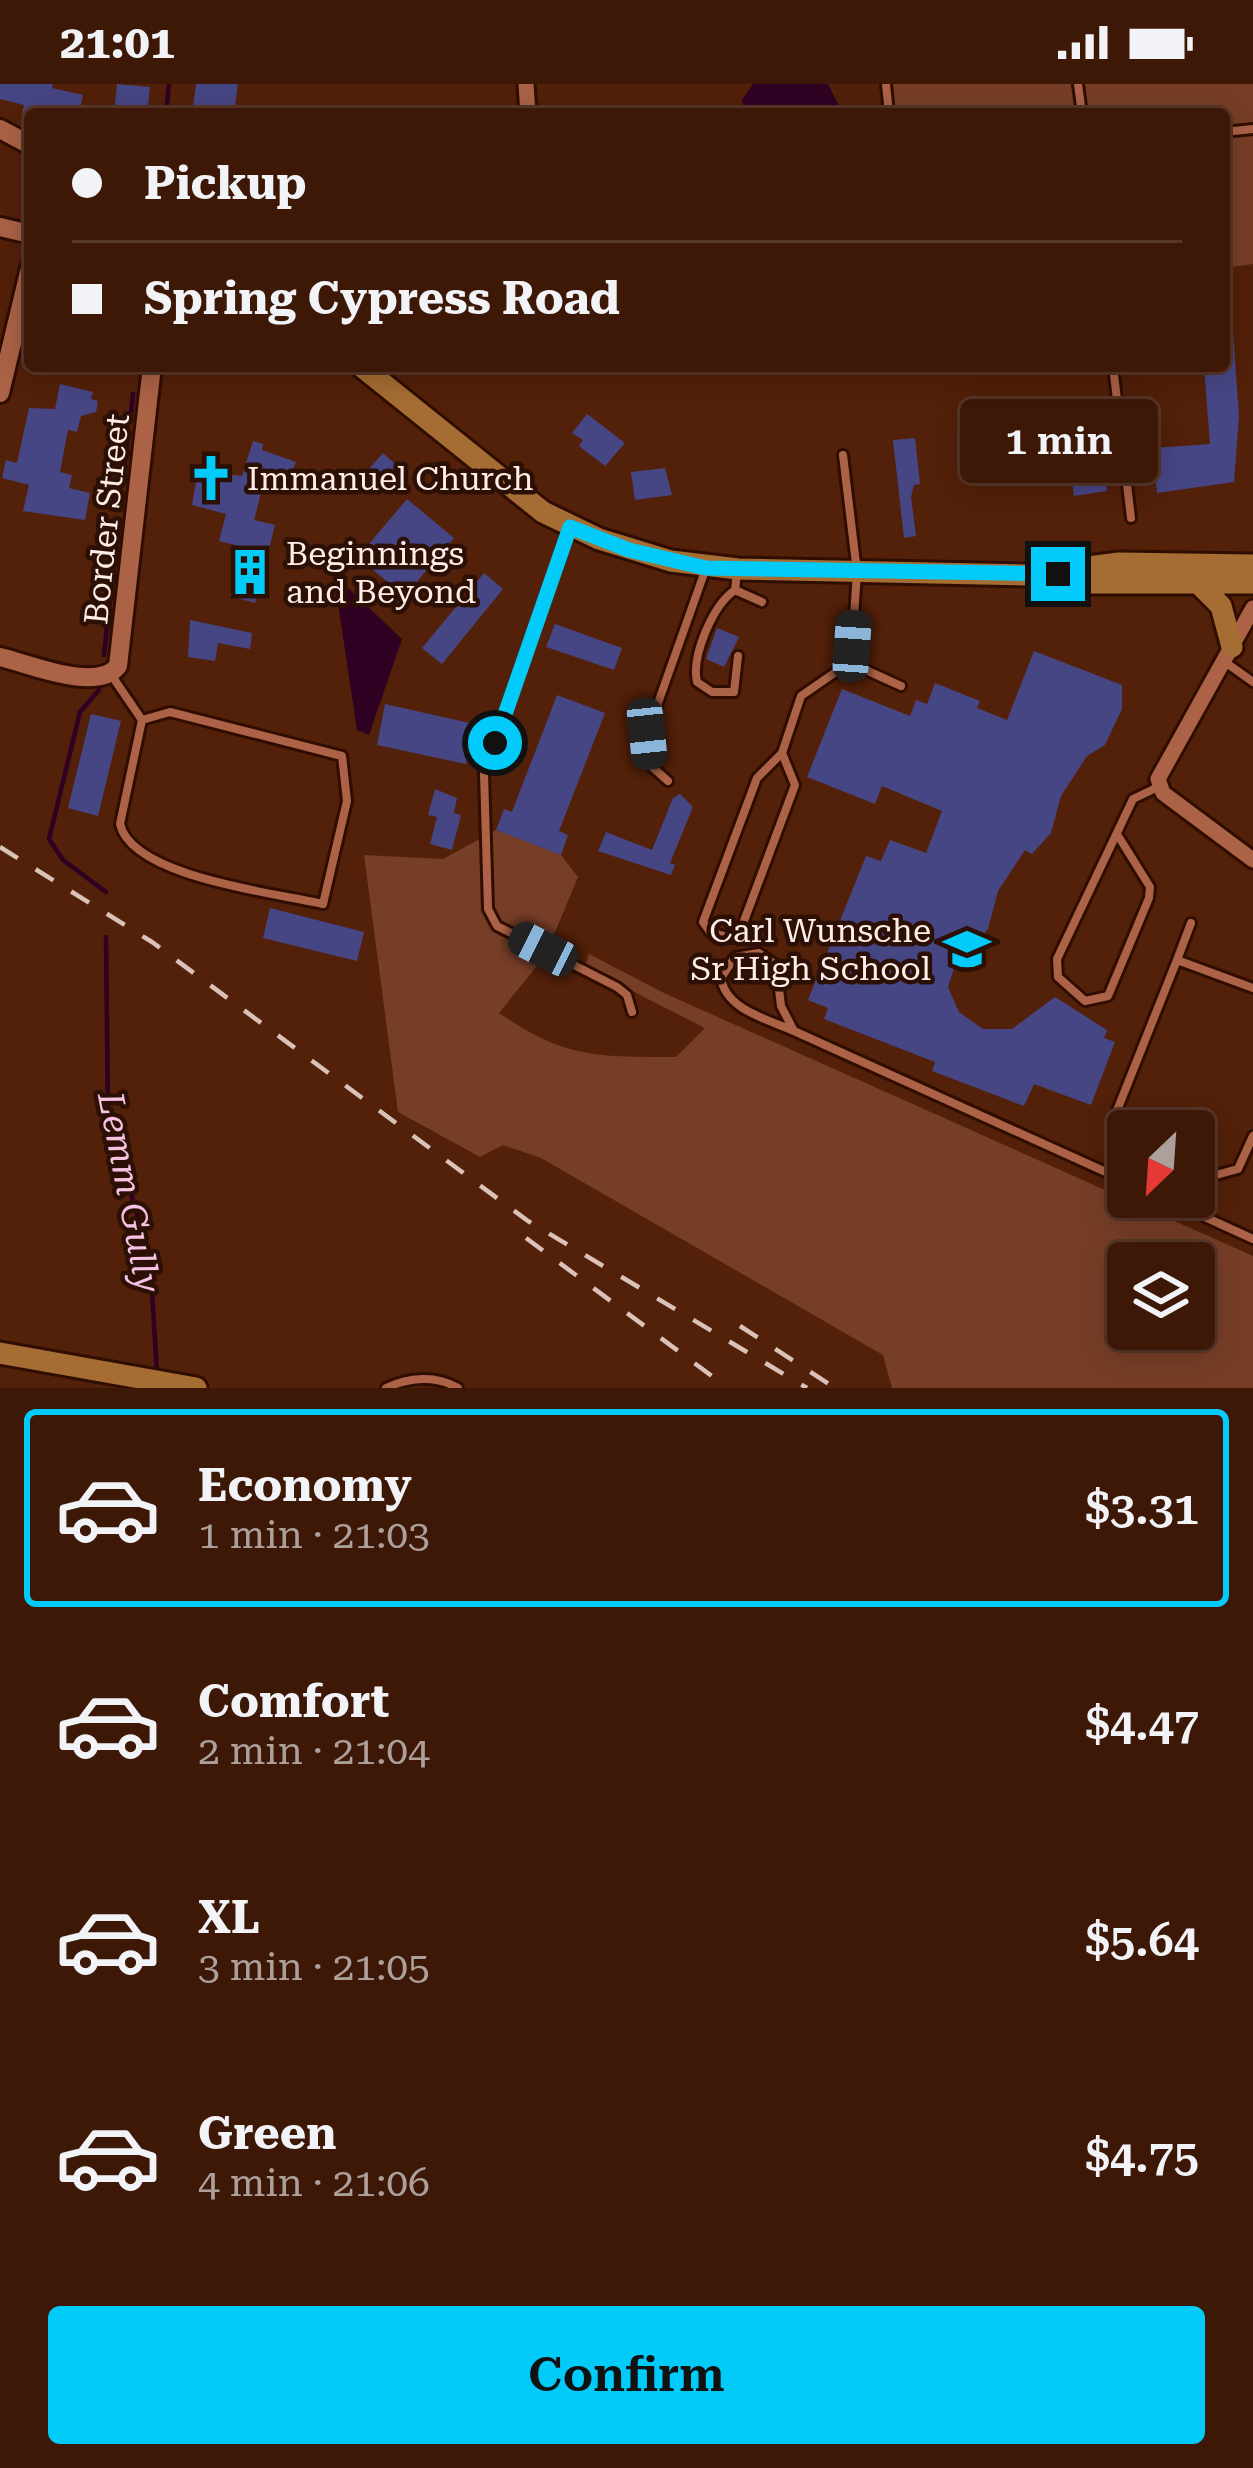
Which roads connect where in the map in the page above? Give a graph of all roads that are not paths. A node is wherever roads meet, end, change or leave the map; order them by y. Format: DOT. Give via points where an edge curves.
graph roads {
  1 [pos="24,293"];
  2 [pos="151,372"];
  3 [pos="368,372"];
  4 [pos="1114,372"];
  5 [pos="0,393"];
  6 [pos="843,455"];
  7 [pos="1131,518"];
  8 [pos="570,527"];
  9 [pos="1253,565"];
  10 [pos="706,568"];
  11 [pos="857,572"];
  12 [pos="1058,574"];
  13 [pos="736,580"];
  14 [pos="1196,580"];
  15 [pos="1253,583"];
  16 [pos="761,602"];
  17 [pos="1253,608"];
  18 [pos="1228,654"];
  19 [pos="738,656"];
  20 [pos="0,657"];
  21 [pos="846,661"];
  22 [pos="112,674"];
  23 [pos="1253,682"];
  24 [pos="902,686"];
  25 [pos="142,720"];
  26 [pos="782,753"];
  27 [pos="668,781"];
  28 [pos="1160,786"];
  29 [pos="1117,834"];
  30 [pos="1253,860"];
  31 [pos="1191,923"];
  32 [pos="1177,960"];
  33 [pos="1253,988"];
  34 [pos="632,1012"];
  35 [pos="794,1031"];
  36 [pos="1117,1110"];
  37 [pos="1253,1136"];
  38 [pos="1107,1173"];
  39 [pos="1215,1175"];
  40 [pos="1207,1218"];
  41 [pos="1253,1239"];
  42 [pos="0,1353"];
  43 [pos="123,1382"];
  44 [pos="196,1388"];
  45 [pos="386,1388"];
  46 [pos="458,1388"];
  1 -- 5 [label="street"];
  2 -- 22 [label="street, Border Street" via="121,658"];
  3 -- 8 [label="main road" via="497,480"];
  4 -- 7 [label="lane"];
  6 -- 11 [label="lane"];
  8 -- 10 [label="main road"];
  8 -- 34 [label="lane" via="484,773 488,909 497,926 617,987"];
  9 -- 12 [label="main road" via="1119,562"];
  10 -- 13 [label="main road"];
  10 -- 27 [label="lane" via="647,734 650,765"];
  11 -- 12 [label="main road"];
  11 -- 13 [label="main road"];
  11 -- 21 [label="lane"];
  12 -- 14 [label="main road" via="1089,583"];
  13 -- 16 [label="lane"];
  13 -- 19 [label="lane" via="701,649 697,682 734,692"];
  14 -- 15 [label="main road"];
  14 -- 18 [label="main road" via="1221,606"];
  17 -- 18 [label="street"];
  18 -- 23 [label="lane"];
  18 -- 28 [label="street" via="1162,766"];
  20 -- 22 [label="street" via="86,677"];
  21 -- 24 [label="lane"];
  21 -- 26 [label="lane" via="801,696"];
  22 -- 25 [label="lane"];
  25 -- 25 [label="lane" via="123,838 157,865 323,904 347,801 342,756 170,712"];
  26 -- 26 [label="lane" via="757,778 703,922 710,932 731,938 741,929 795,785"];
  28 -- 29 [label="lane" via="1133,800"];
  28 -- 30 [label="street"];
  29 -- 29 [label="lane" via="1057,959 1058,977 1085,1000 1108,996 1149,898"];
  31 -- 32 [label="lane"];
  32 -- 33 [label="lane"];
  32 -- 36 [label="lane"];
  35 -- 35 [label="lane" via="776,965 759,953 735,957 722,978 729,999"];
  35 -- 38 [label="lane"];
  37 -- 39 [label="lane" via="1238,1169"];
  40 -- 41 [label="lane"];
  42 -- 43 [label="main road"];
  43 -- 44 [label="main road"];
  45 -- 46 [label="lane" via="409,1379"];
}
